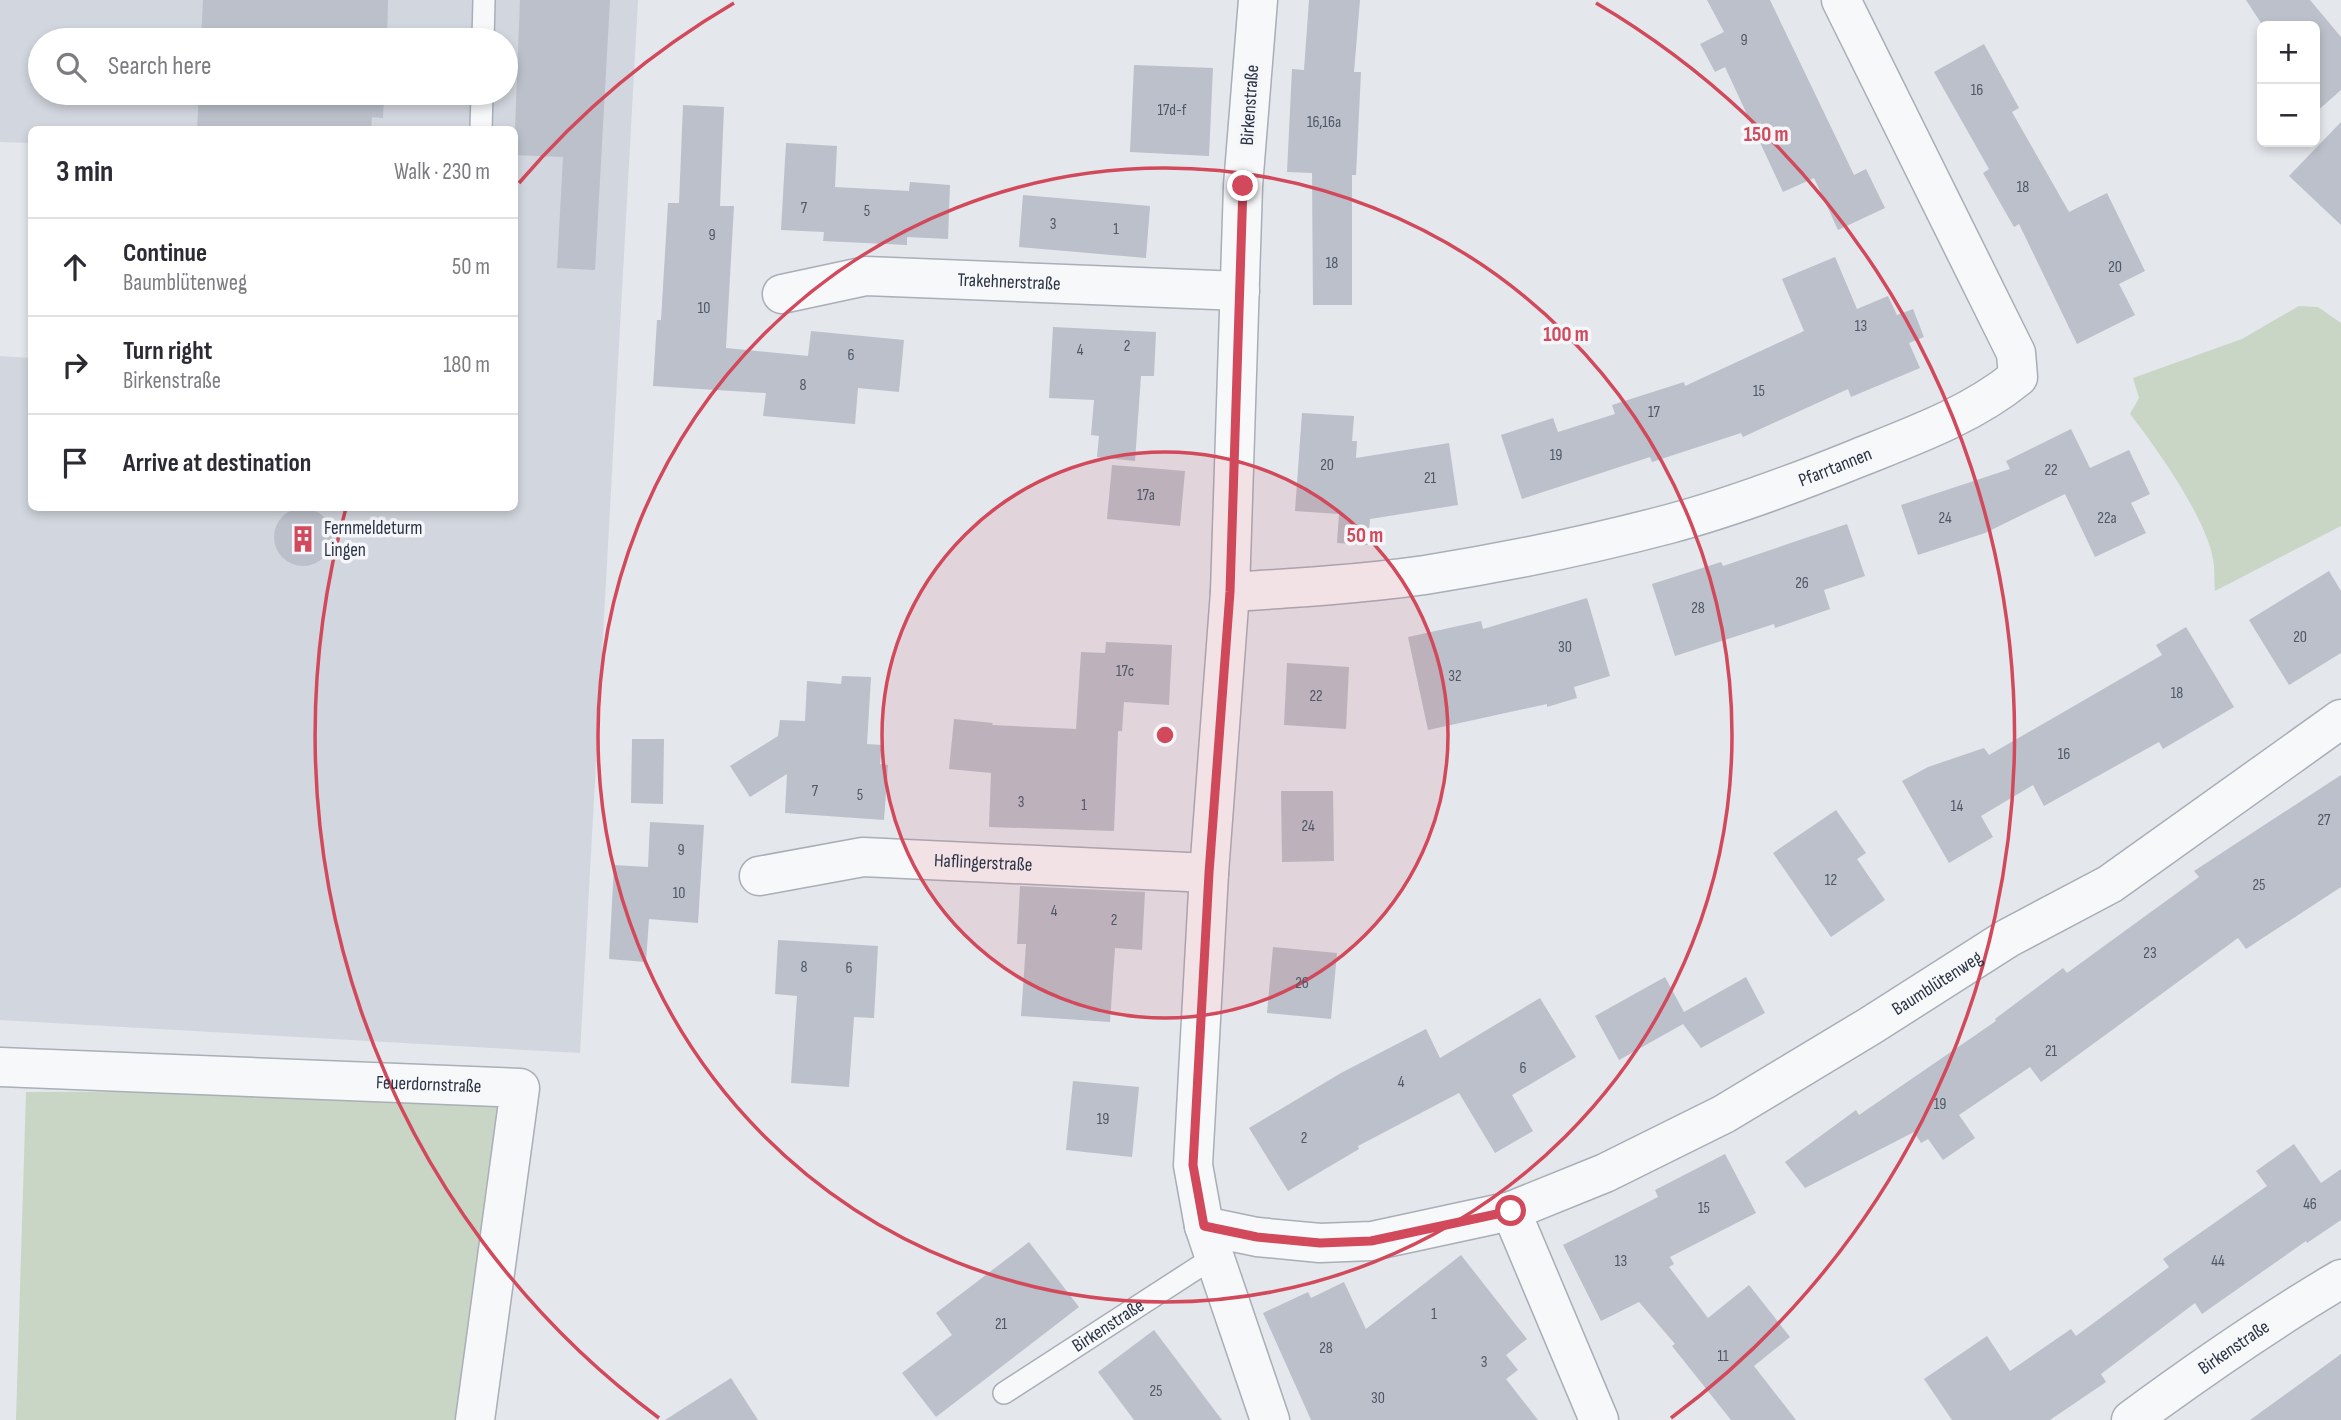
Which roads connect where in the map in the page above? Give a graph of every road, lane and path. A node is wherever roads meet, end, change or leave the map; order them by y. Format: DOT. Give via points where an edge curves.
graph roads {
  1 [pos="484,0"];
  2 [pos="1258,0"];
  3 [pos="1841,0"];
  4 [pos="483,28"];
  5 [pos="482,105"];
  6 [pos="481,126"];
  7 [pos="1240,291"];
  8 [pos="782,294"];
  9 [pos="1230,592"];
  10 [pos="2341,719"];
  11 [pos="1209,873"];
  12 [pos="759,876"];
  13 [pos="0,1067"];
  14 [pos="1511,1211"];
  15 [pos="1209,1241"];
  16 [pos="2341,1279"];
  17 [pos="1004,1394"];
  18 [pos="475,1420"];
  19 [pos="1270,1420"];
  20 [pos="1599,1420"];
  21 [pos="2131,1420"];
  1 -- 4 [label="lane"];
  2 -- 7 [label="street, Birkenstraße"];
  3 -- 9 [label="street, Pfarrtannen" via="2016,353 2018,377 1994,397 1914,436 1792,485 1670,524 1424,575"];
  5 -- 6 [label="lane"];
  7 -- 8 [label="street, Trakehnerstraße" via="866,276"];
  7 -- 9 [label="street, Birkenstraße"];
  9 -- 11 [label="street, Birkenstraße"];
  10 -- 14 [label="street, Baumblütenweg" via="2110,884 2008,938 1724,1114 1605,1173"];
  11 -- 12 [label="street, Haflingerstraße" via="863,857"];
  11 -- 15 [label="street, Birkenstraße" via="1193,1165"];
  13 -- 18 [label="street, Feuerdornstraße" via="520,1088"];
  14 -- 15 [label="street, Baumblütenweg" via="1371,1241 1320,1243 1257,1237"];
  14 -- 20 [label="street"];
  15 -- 17 [label="lane, Birkenstraße"];
  15 -- 19 [label="street, Birkenstraße"];
  16 -- 21 [label="street, Birkenstraße" via="2198,1370"];
}
